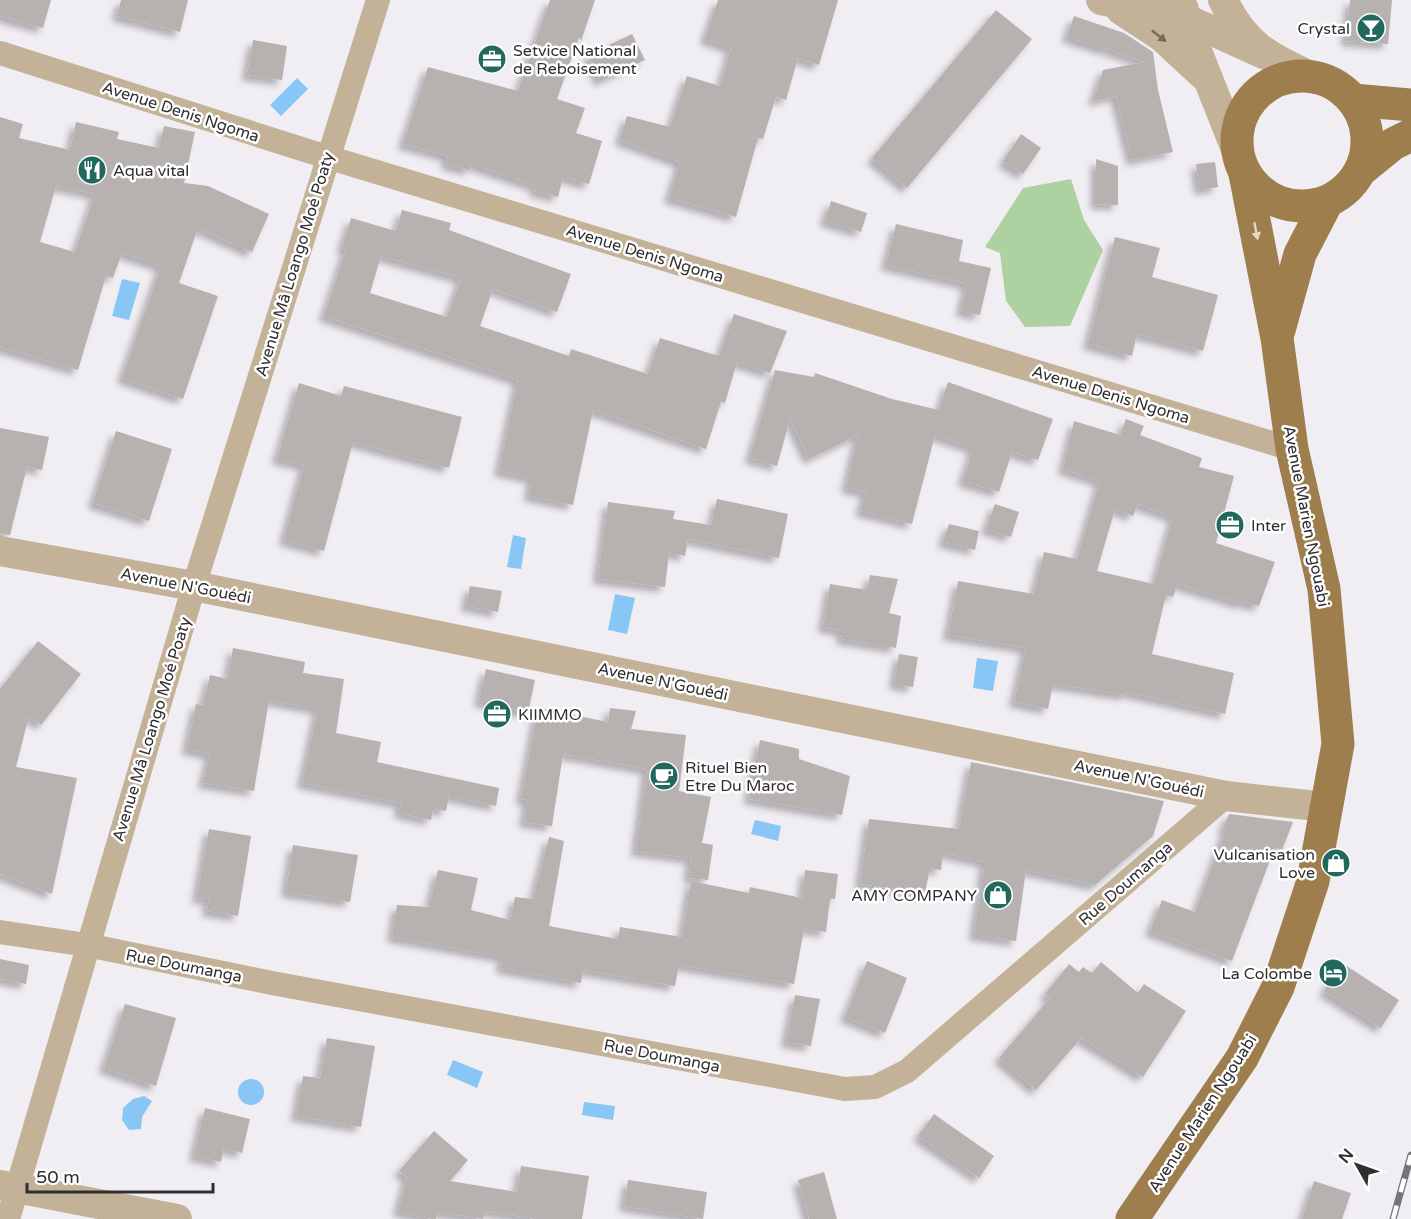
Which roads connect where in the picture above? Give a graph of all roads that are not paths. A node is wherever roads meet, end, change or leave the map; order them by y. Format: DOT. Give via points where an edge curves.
graph roads {
  1 [pos="378,0"];
  2 [pos="1223,0"];
  3 [pos="1111,1"];
  4 [pos="1184,9"];
  5 [pos="0,53"];
  6 [pos="1266,55"];
  7 [pos="1310,76"];
  8 [pos="1208,80"];
  9 [pos="1353,100"];
  10 [pos="1411,105"];
  11 [pos="1411,135"];
  12 [pos="327,157"];
  13 [pos="1241,163"];
  14 [pos="1361,170"];
  15 [pos="1327,202"];
  16 [pos="1277,338"];
  17 [pos="1292,449"];
  18 [pos="0,551"];
  19 [pos="194,586"];
  20 [pos="1226,796"];
  21 [pos="1326,807"];
  22 [pos="0,932"];
  23 [pos="87,945"];
  24 [pos="9,1187"];
  25 [pos="8,1219"];
  26 [pos="177,1219"];
  27 [pos="1132,1219"];
  1 -- 12 [label="street, Avenue Mâ Loango Moé Poaty"];
  2 -- 6 [label="street, Avenue Marien Ngouabi" via="1234,22"];
  3 -- 4 [label="street, Avenue Marien Ngouabi"];
  3 -- 8 [label="street, Avenue Marien Ngouabi, one-way" via="1162,37"];
  4 -- 6 [label="street, Avenue Marien Ngouabi"];
  4 -- 8 [label="street, Avenue Marien Ngouabi"];
  5 -- 12 [label="street, Avenue Denis Ngoma"];
  6 -- 7 [label="street, Avenue Marien Ngouabi"];
  7 -- 9 [label="main road" via="1334,84"];
  7 -- 13 [label="main road" via="1284,78 1262,90 1246,107 1237,129"];
  8 -- 13 [label="street, Avenue Marien Ngouabi"];
  9 -- 10 [label="main road"];
  9 -- 14 [label="main road" via="1365,122 1368,146"];
  11 -- 14 [label="main road"];
  12 -- 17 [label="street, Avenue Denis Ngoma"];
  12 -- 19 [label="street, Avenue Mâ Loango Moé Poaty"];
  13 -- 15 [label="main road" via="1259,192 1280,204 1303,207"];
  13 -- 16 [label="main road, Avenue Marien Ngouabi, one-way"];
  14 -- 15 [label="main road" via="1347,189"];
  15 -- 16 [label="main road, Avenue Marien Ngouabi" via="1300,254"];
  16 -- 17 [label="main road, Avenue Marien Ngouabi"];
  17 -- 21 [label="main road, Avenue Marien Ngouabi" via="1324,589 1338,744"];
  18 -- 19 [label="street, Avenue N'Gouédi"];
  19 -- 20 [label="street, Avenue N'Gouédi"];
  19 -- 23 [label="street, Avenue Mâ Loango Moé Poaty"];
  20 -- 21 [label="street, Avenue N'Gouédi"];
  20 -- 23 [label="street, Rue Doumanga" via="907,1071 875,1087 845,1089"];
  21 -- 27 [label="main road, Avenue Marien Ngouabi" via="1313,881 1278,987 1242,1058"];
  22 -- 23 [label="street, Rue Doumanga"];
  23 -- 24 [label="street, Avenue Mâ Loango Moé Poaty"];
  24 -- 25 [label="street, Avenue Mâ Loango Moé Poaty"];
  24 -- 26 [label="street"];
}
